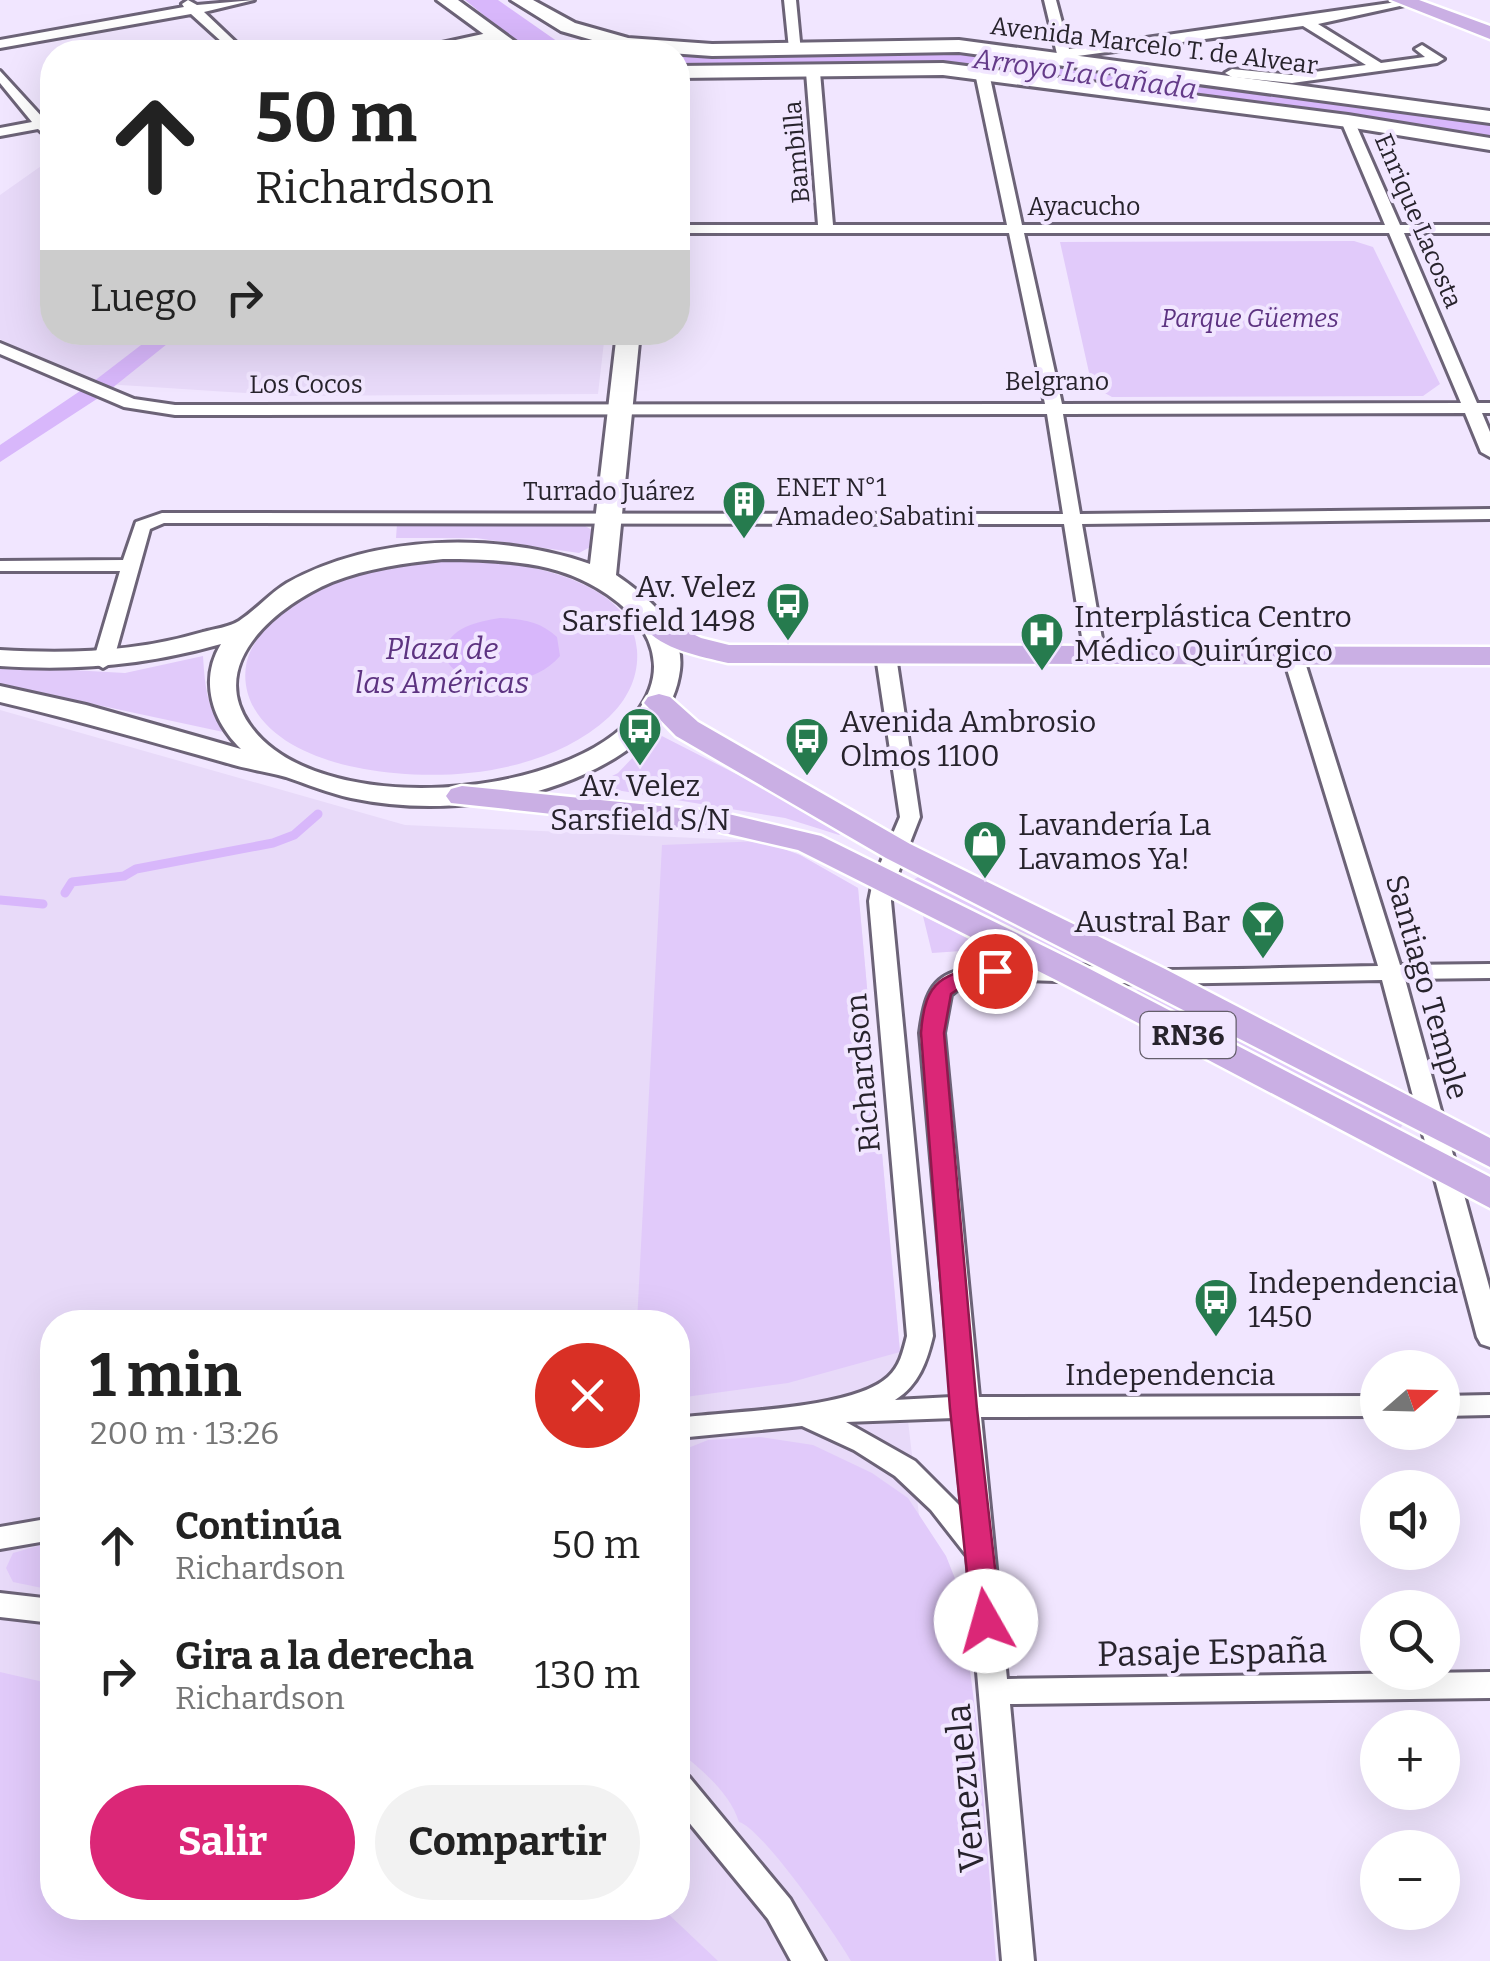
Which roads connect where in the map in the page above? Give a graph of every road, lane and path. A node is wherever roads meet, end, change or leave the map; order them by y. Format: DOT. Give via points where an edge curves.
graph roads {
  1 [pos="248,0"];
  2 [pos="446,0"];
  3 [pos="520,0"];
  4 [pos="790,0"];
  5 [pos="1050,0"];
  6 [pos="1403,1"];
  7 [pos="189,5"];
  8 [pos="1306,22"];
  9 [pos="1490,32"];
  10 [pos="492,36"];
  11 [pos="227,40"];
  12 [pos="471,40"];
  13 [pos="499,40"];
  14 [pos="608,40"];
  15 [pos="0,44"];
  16 [pos="796,49"];
  17 [pos="1422,49"];
  18 [pos="690,50"];
  19 [pos="1063,57"];
  20 [pos="1380,68"];
  21 [pos="690,72"];
  22 [pos="812,72"];
  23 [pos="982,73"];
  24 [pos="1232,73"];
  25 [pos="0,76"];
  26 [pos="40,116"];
  27 [pos="1490,117"];
  28 [pos="1348,121"];
  29 [pos="40,124"];
  30 [pos="0,132"];
  31 [pos="1490,144"];
  32 [pos="690,228"];
  33 [pos="826,228"];
  34 [pos="1016,229"];
  35 [pos="1394,229"];
  36 [pos="1490,229"];
  37 [pos="628,345"];
  38 [pos="0,348"];
  39 [pos="1054,407"];
  40 [pos="1481,408"];
  41 [pos="624,410"];
  42 [pos="1490,452"];
  43 [pos="1490,514"];
  44 [pos="608,516"];
  45 [pos="1070,519"];
  46 [pos="0,566"];
  47 [pos="132,566"];
  48 [pos="602,579"];
  49 [pos="658,626"];
  50 [pos="245,628"];
  51 [pos="886,656"];
  52 [pos="1095,656"];
  53 [pos="1293,656"];
  54 [pos="1490,656"];
  55 [pos="0,658"];
  56 [pos="103,662"];
  57 [pos="0,694"];
  58 [pos="659,703"];
  59 [pos="305,776"];
  60 [pos="462,796"];
  61 [pos="891,866"];
  62 [pos="1490,971"];
  63 [pos="1391,972"];
  64 [pos="1074,976"];
  65 [pos="1153,976"];
  66 [pos="1432,1124"];
  67 [pos="1490,1154"];
  68 [pos="1447,1171"];
  69 [pos="1490,1194"];
  70 [pos="1490,1337"];
  71 [pos="1360,1406"];
  72 [pos="1460,1406"];
  73 [pos="1490,1406"];
  74 [pos="964,1409"];
  75 [pos="804,1416"];
  76 [pos="690,1426"];
  77 [pos="40,1531"];
  78 [pos="0,1538"];
  79 [pos="977,1550"];
  80 [pos="0,1605"];
  81 [pos="40,1609"];
  82 [pos="1490,1685"];
  83 [pos="995,1692"];
  84 [pos="690,1802"];
  85 [pos="809,1961"];
  86 [pos="1018,1961"];
  1 -- 7 [label="street"];
  2 -- 10 [label="main road"];
  3 -- 14 [label="main road, Avenida Marcelo T. de Alvear"];
  4 -- 16 [label="street"];
  5 -- 19 [label="street"];
  6 -- 8 [label="street"];
  6 -- 9 [label="main road"];
  7 -- 11 [label="street"];
  7 -- 15 [label="street"];
  8 -- 19 [label="street"];
  8 -- 20 [label="street"];
  10 -- 12 [label="street"];
  10 -- 13 [label="main road"];
  16 -- 18 [label="main road, Avenida Marcelo T. de Alvear"];
  16 -- 19 [label="main road, Avenida Marcelo T. de Alvear" via="959,46"];
  17 -- 20 [label="street" via="1437,59"];
  19 -- 27 [label="main road, Avenida Marcelo T. de Alvear"];
  20 -- 24 [label="street" via="1292,79"];
  21 -- 22 [label="main road, Avenida Marcelo T. de Alvear"];
  22 -- 23 [label="main road, Avenida Marcelo T. de Alvear"];
  22 -- 33 [label="street, Bambilla"];
  23 -- 28 [label="main road, Avenida Marcelo T. de Alvear"];
  23 -- 34 [label="street"];
  25 -- 26 [label="street"];
  28 -- 31 [label="main road, Avenida Marcelo T. de Alvear"];
  28 -- 35 [label="street, Enrique Lacosta"];
  29 -- 30 [label="street"];
  32 -- 33 [label="street, Ayacucho"];
  33 -- 34 [label="street, Ayacucho"];
  34 -- 35 [label="street, Ayacucho"];
  34 -- 39 [label="street"];
  35 -- 36 [label="street, Ayacucho"];
  35 -- 40 [label="street, Enrique Lacosta"];
  37 -- 41 [label="main road"];
  38 -- 41 [label="street, Los Cocos" via="150,408"];
  39 -- 40 [label="street, Belgrano"];
  39 -- 41 [label="street, Belgrano"];
  39 -- 45 [label="street"];
  40 -- 42 [label="street, Enrique Lacosta"];
  41 -- 44 [label="main road"];
  43 -- 45 [label="street, Turrado Juárez"];
  44 -- 45 [label="street, Turrado Juárez"];
  44 -- 47 [label="street, Turrado Juárez" via="149,520"];
  44 -- 48 [label="main road"];
  45 -- 52 [label="street"];
  46 -- 47 [label="street"];
  47 -- 56 [label="street"];
  48 -- 49 [label="main road, RN36" via="635,600"];
  48 -- 50 [label="main road, RN36" via="537,557 491,551 395,556 308,583"];
  49 -- 51 [label="main road" via="728,654"];
  49 -- 58 [label="main road" via="668,674"];
  50 -- 56 [label="main road, RN36" via="150,657"];
  50 -- 59 [label="main road, RN36" via="226,660 222,692 234,724 262,753"];
  51 -- 52 [label="main road"];
  51 -- 61 [label="street, Richardson" via="910,817"];
  52 -- 53 [label="main road"];
  53 -- 54 [label="main road"];
  53 -- 63 [label="street, Santiago Temple"];
  55 -- 56 [label="main road, RN36"];
  57 -- 59 [label="main road, RN36"];
  58 -- 60 [label="main road, RN36" via="628,737 596,758 541,780"];
  58 -- 61 [label="main road, RN36" via="686,729"];
  59 -- 60 [label="main road, RN36" via="352,790"];
  60 -- 61 [label="main road, RN36" via="757,828"];
  61 -- 64 [label="main road, RN36"];
  61 -- 65 [label="main road, RN36"];
  61 -- 75 [label="street, Richardson" via="880,901 920,1336 906,1380 884,1394"];
  62 -- 63 [label="street"];
  63 -- 65 [label="street"];
  63 -- 66 [label="street, Santiago Temple"];
  64 -- 65 [label="street"];
  64 -- 68 [label="main road, RN36"];
  64 -- 74 [label="street" via="976,974 941,990 934,1008"];
  65 -- 66 [label="main road, RN36"];
  66 -- 67 [label="main road, RN36"];
  66 -- 68 [label="street, Santiago Temple"];
  68 -- 69 [label="main road, RN36"];
  68 -- 70 [label="street, Santiago Temple"];
  71 -- 74 [label="street, Independencia"];
  72 -- 73 [label="street"];
  74 -- 75 [label="street, Independencia"];
  74 -- 79 [label="street, Venezuela"];
  75 -- 76 [label="street"];
  75 -- 79 [label="street, Venezuela" via="903,1464"];
  77 -- 78 [label="street"];
  79 -- 83 [label="street, Venezuela"];
  80 -- 81 [label="street"];
  82 -- 83 [label="street, Pasaje España"];
  83 -- 86 [label="street, Venezuela"];
  84 -- 85 [label="street" via="779,1909"];
}
